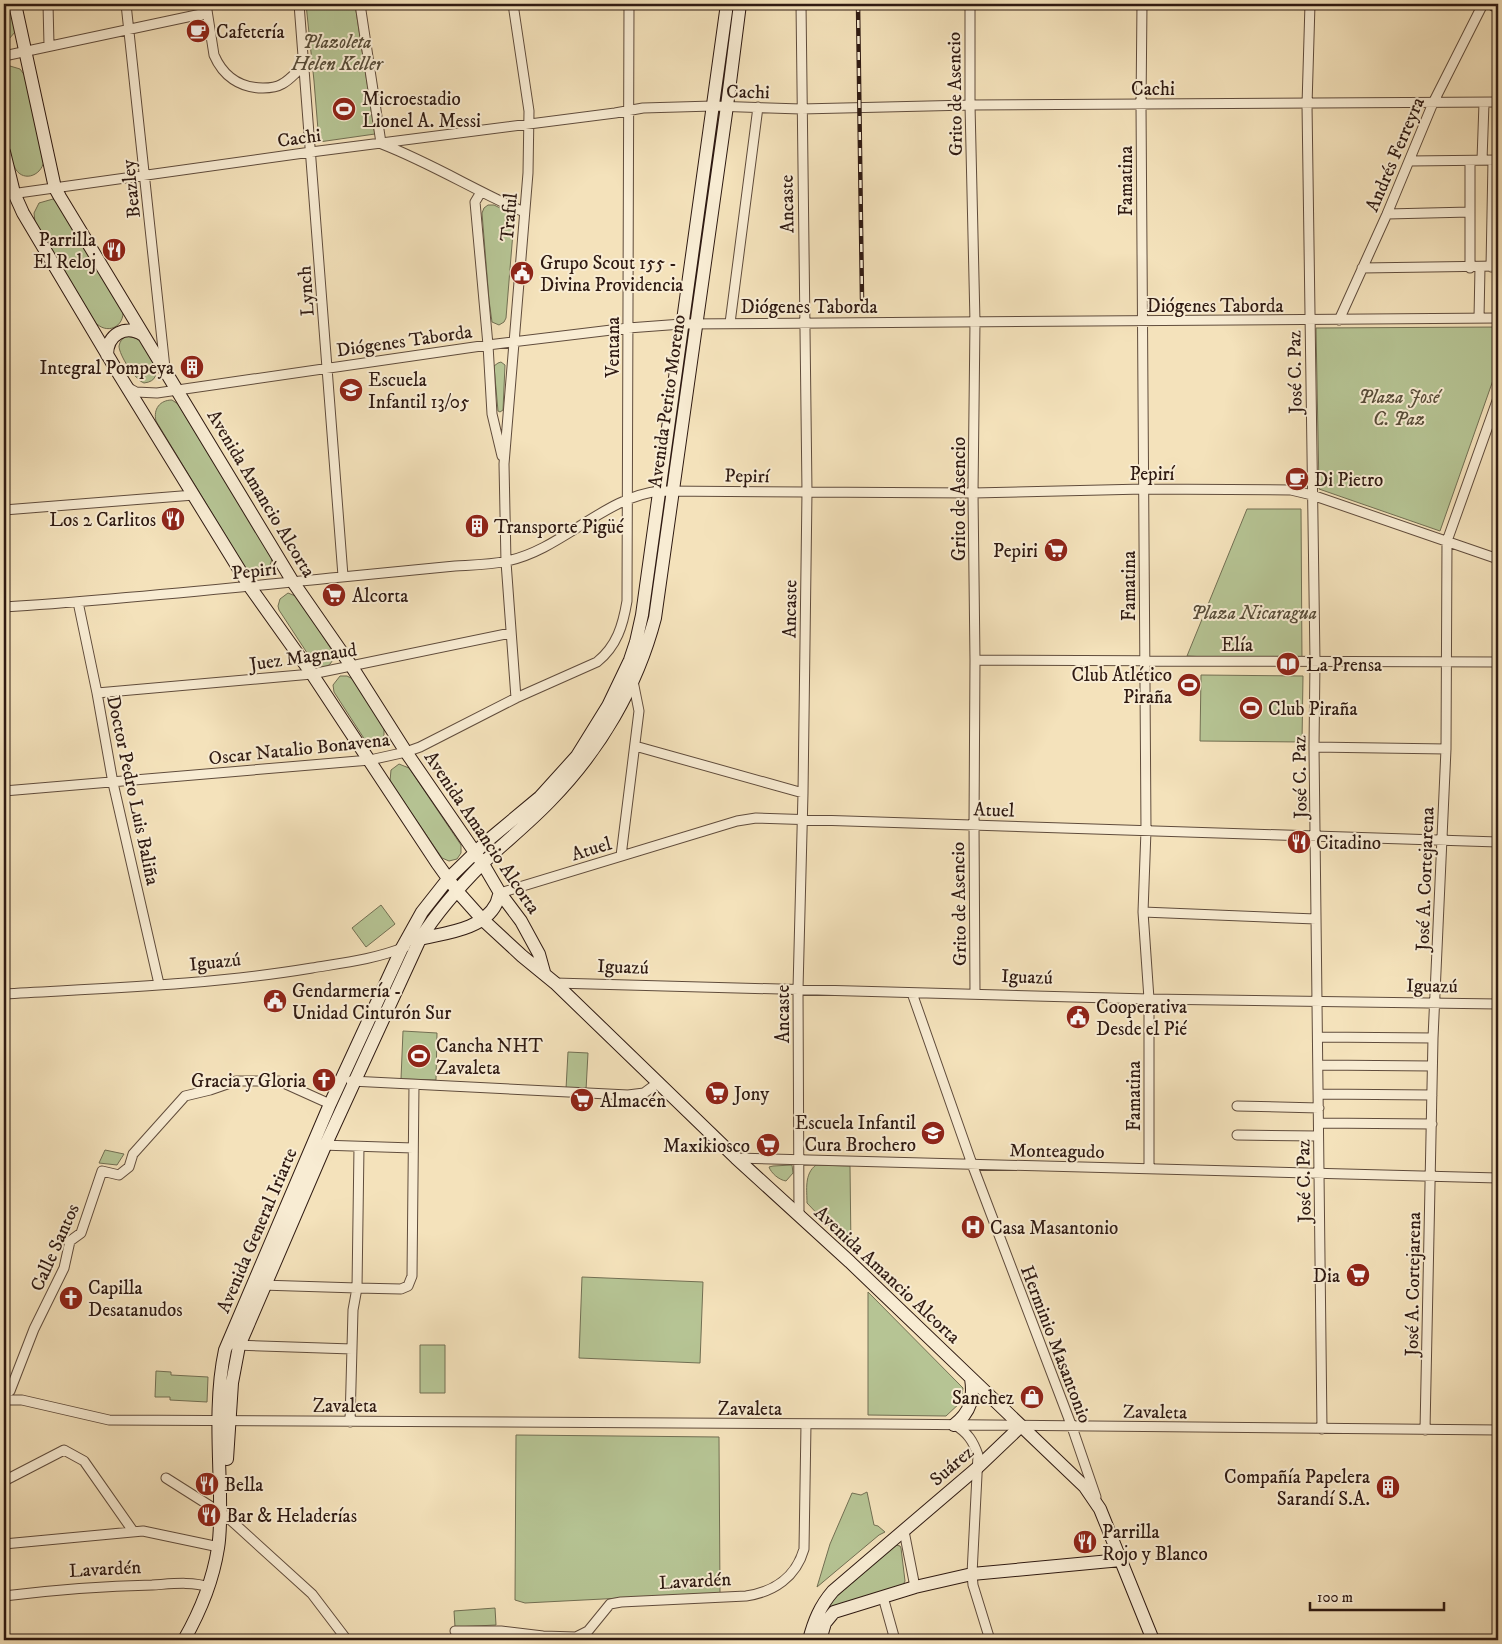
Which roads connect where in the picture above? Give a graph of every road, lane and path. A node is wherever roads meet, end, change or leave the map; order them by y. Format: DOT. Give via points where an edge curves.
graph roads {
  1 [pos="15,4"];
  2 [pos="48,4"];
  3 [pos="126,4"];
  4 [pos="299,4"];
  5 [pos="360,4"];
  6 [pos="513,4"];
  7 [pos="629,4"];
  8 [pos="727,4"];
  9 [pos="740,4"];
  10 [pos="801,4"];
  11 [pos="970,4"];
  12 [pos="1142,4"];
  13 [pos="1310,4"];
  14 [pos="1483,4"];
  15 [pos="1492,4"];
  16 [pos="1498,7"];
  17 [pos="206,8"];
  18 [pos="129,29"];
  19 [pos="49,45"];
  20 [pos="26,51"];
  21 [pos="4,56"];
  22 [pos="303,66"];
  23 [pos="1498,102"];
  24 [pos="1433,103"];
  25 [pos="1484,103"];
  26 [pos="970,105"];
  27 [pos="1141,105"];
  28 [pos="1307,105"];
  29 [pos="713,106"];
  30 [pos="727,106"];
  31 [pos="758,107"];
  32 [pos="801,109"];
  33 [pos="629,110"];
  34 [pos="530,124"];
  35 [pos="381,143"];
  36 [pos="4,152"];
  37 [pos="310,152"];
  38 [pos="1482,160"];
  39 [pos="1495,160"];
  40 [pos="1410,161"];
  41 [pos="1470,161"];
  42 [pos="146,176"];
  43 [pos="55,188"];
  44 [pos="481,192"];
  45 [pos="9,194"];
  46 [pos="524,212"];
  47 [pos="1470,212"];
  48 [pos="1495,212"];
  49 [pos="1387,214"];
  50 [pos="1494,266"];
  51 [pos="1475,267"];
  52 [pos="1362,268"];
  53 [pos="1479,318"];
  54 [pos="1498,318"];
  55 [pos="1340,320"];
  56 [pos="1143,321"];
  57 [pos="1310,321"];
  58 [pos="975,322"];
  59 [pos="730,323"];
  60 [pos="804,323"];
  61 [pos="682,324"];
  62 [pos="696,324"];
  63 [pos="628,328"];
  64 [pos="143,335"];
  65 [pos="514,341"];
  66 [pos="488,344"];
  67 [pos="107,355"];
  68 [pos="327,367"];
  69 [pos="165,370"];
  70 [pos="127,387"];
  71 [pos="177,389"];
  72 [pos="1498,398"];
  73 [pos="504,464"];
  74 [pos="1144,489"];
  75 [pos="667,491"];
  76 [pos="807,492"];
  77 [pos="973,493"];
  78 [pos="194,495"];
  79 [pos="1312,495"];
  80 [pos="628,500"];
  81 [pos="4,510"];
  82 [pos="1447,541"];
  83 [pos="1498,559"];
  84 [pos="506,562"];
  85 [pos="343,576"];
  86 [pos="293,582"];
  87 [pos="250,587"];
  88 [pos="78,602"];
  89 [pos="4,607"];
  90 [pos="511,632"];
  91 [pos="605,655"];
  92 [pos="975,660"];
  93 [pos="1144,660"];
  94 [pos="1315,661"];
  95 [pos="1446,661"];
  96 [pos="1498,662"];
  97 [pos="352,666"];
  98 [pos="312,674"];
  99 [pos="627,680"];
  100 [pos="98,693"];
  101 [pos="516,698"];
  102 [pos="635,746"];
  103 [pos="1314,747"];
  104 [pos="1446,749"];
  105 [pos="406,752"];
  106 [pos="370,760"];
  107 [pos="113,783"];
  108 [pos="4,791"];
  109 [pos="803,793"];
  110 [pos="802,819"];
  111 [pos="974,824"];
  112 [pos="1146,830"];
  113 [pos="1316,836"];
  114 [pos="1442,840"];
  115 [pos="1498,842"];
  116 [pos="475,852"];
  117 [pos="620,856"];
  118 [pos="483,864"];
  119 [pos="448,879"];
  120 [pos="457,890"];
  121 [pos="500,893"];
  122 [pos="1143,912"];
  123 [pos="482,919"];
  124 [pos="1316,920"];
  125 [pos="420,939"];
  126 [pos="402,948"];
  127 [pos="544,972"];
  128 [pos="556,983"];
  129 [pos="159,984"];
  130 [pos="798,990"];
  131 [pos="912,993"];
  132 [pos="975,993"];
  133 [pos="4,994"];
  134 [pos="1149,998"];
  135 [pos="1318,1002"];
  136 [pos="1435,1004"];
  137 [pos="1498,1004"];
  138 [pos="1319,1037"];
  139 [pos="1433,1038"];
  140 [pos="1319,1065"];
  141 [pos="1432,1066"];
  142 [pos="341,1081"];
  143 [pos="354,1082"];
  144 [pos="659,1082"];
  145 [pos="414,1084"];
  146 [pos="1319,1094"];
  147 [pos="1432,1095"];
  148 [pos="330,1104"];
  149 [pos="1236,1106"];
  150 [pos="1319,1108"];
  151 [pos="1318,1123"];
  152 [pos="1432,1124"];
  153 [pos="1237,1135"];
  154 [pos="1318,1136"];
  155 [pos="318,1145"];
  156 [pos="359,1147"];
  157 [pos="413,1148"];
  158 [pos="736,1158"];
  159 [pos="799,1159"];
  160 [pos="972,1164"];
  161 [pos="1149,1168"];
  162 [pos="1319,1173"];
  163 [pos="1431,1176"];
  164 [pos="1498,1178"];
  165 [pos="799,1215"];
  166 [pos="259,1284"];
  167 [pos="357,1288"];
  168 [pos="233,1345"];
  169 [pos="352,1349"];
  170 [pos="971,1378"];
  171 [pos="7,1388"];
  172 [pos="4,1400"];
  173 [pos="22,1400"];
  174 [pos="224,1421"];
  175 [pos="350,1422"];
  176 [pos="806,1424"];
  177 [pos="954,1424"];
  178 [pos="1021,1426"];
  179 [pos="1072,1427"];
  180 [pos="1322,1429"];
  181 [pos="1425,1430"];
  182 [pos="1498,1430"];
  183 [pos="977,1468"];
  184 [pos="166,1478"];
  185 [pos="4,1481"];
  186 [pos="1100,1509"];
  187 [pos="223,1515"];
  188 [pos="904,1530"];
  189 [pos="133,1531"];
  190 [pos="4,1544"];
  191 [pos="219,1547"];
  192 [pos="1120,1560"];
  193 [pos="972,1574"];
  194 [pos="209,1587"];
  195 [pos="915,1588"];
  196 [pos="4,1596"];
  197 [pos="883,1597"];
  198 [pos="194,1624"];
  199 [pos="455,1631"];
  200 [pos="184,1640"];
  201 [pos="347,1640"];
  202 [pos="809,1640"];
  203 [pos="820,1640"];
  204 [pos="895,1640"];
  205 [pos="990,1640"];
  206 [pos="1153,1640"];
  207 [pos="1271,1640"];
  1 -- 20 [label="main road, Avenida Amancio Alcorta"];
  2 -- 19 [label="street"];
  3 -- 18 [label="street, Beazley"];
  4 -- 22 [label="street, Lynch"];
  5 -- 35 [label="street"];
  6 -- 34 [label="street, Traful"];
  7 -- 33 [label="street, Ventana"];
  8 -- 29 [label="main road, Avenida Perito Moreno"];
  9 -- 30 [label="main road, Avenida Perito Moreno"];
  10 -- 32 [label="street, Ancaste"];
  11 -- 26 [label="street, Grito de Asencio"];
  12 -- 27 [label="street, Famatina"];
  13 -- 28 [label="street, José C. Paz"];
  14 -- 24 [label="street, Andrés Ferreyra"];
  15 -- 16 [label="main road"];
  17 -- 18 [label="street"];
  17 -- 22 [label="street" via="217,62 238,83 251,88 281,85"];
  18 -- 19 [label="street"];
  18 -- 42 [label="street, Beazley"];
  19 -- 20 [label="street"];
  20 -- 21 [label="street"];
  20 -- 43 [label="main road, Avenida Amancio Alcorta"];
  22 -- 37 [label="street, Lynch"];
  23 -- 25 [label="street, Cachi"];
  24 -- 25 [label="street, Cachi"];
  24 -- 28 [label="street, Cachi"];
  24 -- 40 [label="street, Andrés Ferreyra"];
  25 -- 38 [label="street"];
  26 -- 27 [label="street, Cachi"];
  26 -- 32 [label="street, Cachi"];
  26 -- 58 [label="street, Grito de Asencio"];
  27 -- 28 [label="street, Cachi"];
  27 -- 56 [label="street, Famatina"];
  28 -- 57 [label="street, José C. Paz"];
  29 -- 30 [label="street, Cachi"];
  29 -- 33 [label="street, Cachi"];
  29 -- 61 [label="main road, Avenida Perito Moreno"];
  30 -- 31 [label="street, Cachi"];
  30 -- 62 [label="main road, Avenida Perito Moreno"];
  31 -- 32 [label="street, Cachi"];
  31 -- 59 [label="street"];
  32 -- 60 [label="street, Ancaste"];
  33 -- 34 [label="street, Cachi"];
  33 -- 63 [label="street, Ventana"];
  34 -- 35 [label="street, Cachi"];
  34 -- 46 [label="street, Traful"];
  35 -- 37 [label="street, Cachi"];
  35 -- 44 [label="street"];
  36 -- 45 [label="main road, Avenida Amancio Alcorta"];
  37 -- 42 [label="street, Cachi"];
  37 -- 68 [label="street, Lynch"];
  38 -- 39 [label="street"];
  38 -- 41 [label="street"];
  39 -- 48 [label="street"];
  40 -- 41 [label="street"];
  40 -- 49 [label="street, Andrés Ferreyra"];
  41 -- 47 [label="street"];
  42 -- 43 [label="street, Cachi"];
  42 -- 69 [label="street, Beazley"];
  43 -- 45 [label="street, Cachi"];
  43 -- 64 [label="main road, Avenida Amancio Alcorta"];
  44 -- 46 [label="street"];
  44 -- 66 [label="street, Traful" via="475,202"];
  45 -- 67 [label="main road, Avenida Amancio Alcorta"];
  46 -- 65 [label="street, Traful"];
  47 -- 49 [label="street"];
  47 -- 51 [label="street"];
  48 -- 50 [label="street"];
  49 -- 52 [label="street, Andrés Ferreyra"];
  50 -- 51 [label="street"];
  51 -- 52 [label="street"];
  51 -- 53 [label="street"];
  52 -- 55 [label="street, Andrés Ferreyra"];
  53 -- 54 [label="street, Diógenes Taborda"];
  53 -- 55 [label="street, Diógenes Taborda"];
  55 -- 57 [label="street, Diógenes Taborda"];
  56 -- 57 [label="street, Diógenes Taborda"];
  56 -- 58 [label="street, Diógenes Taborda"];
  56 -- 74 [label="street, Famatina"];
  57 -- 79 [label="street, José C. Paz"];
  58 -- 60 [label="street, Diógenes Taborda"];
  58 -- 77 [label="street, Grito de Asencio"];
  59 -- 60 [label="street, Diógenes Taborda"];
  59 -- 62 [label="street, Diógenes Taborda"];
  60 -- 76 [label="street, Ancaste"];
  61 -- 62 [label="street, Diógenes Taborda"];
  61 -- 63 [label="street, Diógenes Taborda"];
  61 -- 75 [label="main road, Avenida Perito Moreno"];
  62 -- 75 [label="main road, Avenida Perito Moreno"];
  63 -- 65 [label="street, Diógenes Taborda"];
  63 -- 80 [label="street, Ventana"];
  64 -- 67 [label="main road" via="131,330 118,332 109,342"];
  64 -- 69 [label="main road, Avenida Amancio Alcorta"];
  65 -- 66 [label="street, Diógenes Taborda"];
  65 -- 73 [label="street, Traful"];
  66 -- 68 [label="street, Diógenes Taborda"];
  66 -- 73 [label="street, Traful" via="492,414"];
  67 -- 70 [label="main road, Avenida Amancio Alcorta"];
  68 -- 71 [label="street, Diógenes Taborda"];
  68 -- 85 [label="street, Lynch"];
  69 -- 71 [label="main road, Avenida Amancio Alcorta"];
  70 -- 71 [label="street, Diógenes Taborda" via="149,394"];
  70 -- 78 [label="main road, Avenida Amancio Alcorta"];
  71 -- 86 [label="main road, Avenida Amancio Alcorta"];
  72 -- 82 [label="street, José A. Cortejarena"];
  73 -- 84 [label="street, Traful"];
  74 -- 77 [label="street, Pepirí"];
  74 -- 79 [label="street, Pepirí" via="1280,489"];
  74 -- 93 [label="street, Famatina"];
  75 -- 76 [label="street, Pepirí"];
  75 -- 80 [label="street, Pepirí" via="639,494"];
  75 -- 99 [label="main road, Avenida Perito Moreno"];
  76 -- 77 [label="street, Pepirí"];
  76 -- 109 [label="street, Ancaste"];
  77 -- 92 [label="street, Grito de Asencio"];
  78 -- 81 [label="street"];
  78 -- 87 [label="main road, Avenida Amancio Alcorta"];
  79 -- 82 [label="street, Pepirí"];
  79 -- 94 [label="street, José C. Paz"];
  80 -- 84 [label="street, Pepirí" via="536,551"];
  80 -- 91 [label="street, Ventana" via="627,601 616,642"];
  82 -- 83 [label="street, Pepirí"];
  82 -- 95 [label="street, José A. Cortejarena"];
  84 -- 85 [label="street, Pepirí"];
  84 -- 90 [label="street, Traful"];
  85 -- 86 [label="street, Pepirí"];
  86 -- 87 [label="street, Pepirí"];
  86 -- 97 [label="main road, Avenida Amancio Alcorta"];
  87 -- 88 [label="street, Pepirí"];
  87 -- 98 [label="main road, Avenida Amancio Alcorta"];
  88 -- 89 [label="street, Pepirí"];
  88 -- 100 [label="street, Doctor Pedro Luis Baliña"];
  90 -- 97 [label="street, Juez Magnaud"];
  90 -- 101 [label="street, Traful"];
  91 -- 101 [label="street, Oscar Natalio Bonavena" via="597,662"];
  92 -- 93 [label="street, Elía"];
  92 -- 111 [label="street, Grito de Asencio"];
  93 -- 94 [label="street, Elía"];
  93 -- 112 [label="street, Famatina"];
  94 -- 95 [label="street, Elía"];
  94 -- 103 [label="street, José C. Paz"];
  95 -- 96 [label="street, Elía"];
  95 -- 104 [label="street, José A. Cortejarena"];
  97 -- 98 [label="street, Juez Magnaud"];
  97 -- 105 [label="main road, Avenida Amancio Alcorta"];
  98 -- 100 [label="street, Juez Magnaud"];
  98 -- 106 [label="main road, Avenida Amancio Alcorta"];
  99 -- 102 [label="street" via="638,710"];
  99 -- 116 [label="main road, Avenida General Iriarte" via="577,756 559,777"];
  99 -- 118 [label="main road, Avenida General Iriarte" via="616,714 579,769 550,802"];
  100 -- 107 [label="street, Doctor Pedro Luis Baliña"];
  101 -- 105 [label="street, Oscar Natalio Bonavena"];
  102 -- 109 [label="street"];
  102 -- 117 [label="street"];
  103 -- 104 [label="street"];
  103 -- 113 [label="street, José C. Paz"];
  104 -- 114 [label="street, José A. Cortejarena"];
  105 -- 106 [label="street, Oscar Natalio Bonavena"];
  105 -- 116 [label="main road, Avenida Amancio Alcorta"];
  106 -- 107 [label="street, Oscar Natalio Bonavena"];
  106 -- 119 [label="main road, Avenida Amancio Alcorta"];
  107 -- 108 [label="street, Oscar Natalio Bonavena"];
  107 -- 129 [label="street, Doctor Pedro Luis Baliña"];
  109 -- 110 [label="street, Ancaste"];
  110 -- 111 [label="street, Atuel"];
  110 -- 117 [label="street, Atuel" via="737,821"];
  110 -- 130 [label="street, Ancaste"];
  111 -- 112 [label="street, Atuel"];
  111 -- 132 [label="street, Grito de Asencio"];
  112 -- 113 [label="street, Atuel"];
  112 -- 122 [label="street, Famatina"];
  113 -- 114 [label="street, Atuel"];
  113 -- 124 [label="street, José C. Paz"];
  114 -- 115 [label="street, Atuel"];
  114 -- 136 [label="street, José A. Cortejarena"];
  116 -- 118 [label="main road, Avenida Amancio Alcorta"];
  116 -- 119 [label="main road, Avenida General Iriarte"];
  117 -- 121 [label="street, Atuel"];
  118 -- 120 [label="main road, Avenida General Iriarte"];
  118 -- 121 [label="main road, Avenida Amancio Alcorta"];
  119 -- 120 [label="main road, Avenida Amancio Alcorta"];
  119 -- 126 [label="main road, Avenida General Iriarte" via="422,912"];
  120 -- 123 [label="main road, Avenida Amancio Alcorta"];
  120 -- 125 [label="main road, Avenida General Iriarte"];
  121 -- 123 [label="main road" via="496,905"];
  121 -- 127 [label="main road, Avenida Amancio Alcorta" via="521,920 539,954"];
  122 -- 124 [label="street"];
  122 -- 134 [label="street, Famatina"];
  123 -- 125 [label="main road, Iguazú" via="466,928"];
  123 -- 127 [label="main road, Avenida Amancio Alcorta"];
  124 -- 135 [label="street, José C. Paz"];
  125 -- 126 [label="street, Iguazú"];
  125 -- 143 [label="main road, Avenida General Iriarte"];
  126 -- 129 [label="street, Iguazú" via="286,972"];
  126 -- 142 [label="main road, Avenida General Iriarte"];
  127 -- 128 [label="main road, Avenida Amancio Alcorta"];
  128 -- 130 [label="street, Iguazú"];
  128 -- 144 [label="main road, Avenida Amancio Alcorta"];
  129 -- 133 [label="street, Iguazú"];
  130 -- 131 [label="street, Iguazú"];
  130 -- 159 [label="street, Ancaste"];
  131 -- 132 [label="street, Iguazú"];
  131 -- 160 [label="street, Herminio Masantonio"];
  132 -- 134 [label="street, Iguazú"];
  134 -- 135 [label="street, Iguazú"];
  134 -- 161 [label="street, Famatina"];
  135 -- 136 [label="street, Iguazú"];
  135 -- 138 [label="street, José C. Paz"];
  136 -- 137 [label="street, Iguazú"];
  136 -- 139 [label="street, José A. Cortejarena"];
  138 -- 139 [label="street"];
  138 -- 140 [label="street, José C. Paz"];
  139 -- 141 [label="street, José A. Cortejarena"];
  140 -- 141 [label="street"];
  140 -- 146 [label="street, José C. Paz"];
  141 -- 147 [label="street, José A. Cortejarena"];
  142 -- 143 [label="street"];
  142 -- 148 [label="main road, Avenida General Iriarte"];
  143 -- 145 [label="street"];
  143 -- 155 [label="main road, Avenida General Iriarte"];
  144 -- 145 [label="street" via="644,1093 628,1095"];
  144 -- 158 [label="main road, Avenida Amancio Alcorta"];
  145 -- 157 [label="street"];
  146 -- 147 [label="street"];
  146 -- 150 [label="street, José C. Paz"];
  147 -- 152 [label="street, José A. Cortejarena"];
  148 -- 155 [label="main road, Avenida General Iriarte"];
  148 -- 171 [label="street, Calle Santos" via="279,1081 236,1081 185,1096 133,1154 129,1167 119,1175 102,1171 81,1233 70,1241 64,1268"];
  149 -- 150 [label="street"];
  150 -- 151 [label="street, José C. Paz"];
  151 -- 152 [label="street"];
  151 -- 154 [label="street, José C. Paz"];
  152 -- 163 [label="street, José A. Cortejarena"];
  153 -- 154 [label="street"];
  154 -- 162 [label="street, José C. Paz"];
  155 -- 156 [label="street"];
  155 -- 166 [label="main road, Avenida General Iriarte"];
  156 -- 157 [label="street"];
  156 -- 167 [label="street"];
  157 -- 167 [label="street" via="410,1284 404,1288"];
  158 -- 159 [label="street, Monteagudo"];
  158 -- 165 [label="main road, Avenida Amancio Alcorta"];
  159 -- 160 [label="street, Monteagudo"];
  159 -- 165 [label="street, Ancaste"];
  160 -- 161 [label="street, Monteagudo"];
  160 -- 179 [label="street, Herminio Masantonio"];
  161 -- 162 [label="street, Monteagudo"];
  162 -- 163 [label="street, Monteagudo"];
  162 -- 180 [label="street, José C. Paz"];
  163 -- 164 [label="street, Monteagudo"];
  163 -- 181 [label="street, José A. Cortejarena"];
  165 -- 170 [label="main road, Avenida Amancio Alcorta"];
  166 -- 167 [label="street"];
  166 -- 168 [label="main road, Avenida General Iriarte"];
  167 -- 169 [label="street"];
  168 -- 169 [label="street"];
  168 -- 174 [label="main road, Avenida General Iriarte" via="222,1368"];
  169 -- 175 [label="street"];
  170 -- 177 [label="main road" via="973,1399 963,1418"];
  170 -- 178 [label="main road, Avenida Amancio Alcorta"];
  171 -- 173 [label="street"];
  172 -- 173 [label="street, Zavaleta"];
  173 -- 174 [label="street, Zavaleta" via="109,1420"];
  174 -- 175 [label="street, Zavaleta"];
  174 -- 187 [label="main road, Avenida General Iriarte"];
  175 -- 176 [label="street, Zavaleta"];
  176 -- 177 [label="street, Zavaleta"];
  176 -- 199 [label="street, Lavardén" via="804,1549 791,1573 774,1588 746,1596 610,1604 588,1631 576,1636"];
  177 -- 178 [label="street, Zavaleta"];
  177 -- 183 [label="street" via="974,1442"];
  178 -- 179 [label="street, Zavaleta"];
  178 -- 183 [label="main road, Suárez"];
  178 -- 186 [label="main road, Avenida Amancio Alcorta" via="1085,1487"];
  179 -- 180 [label="street, Zavaleta"];
  179 -- 186 [label="street, Herminio Masantonio"];
  180 -- 181 [label="street, Zavaleta"];
  181 -- 182 [label="street, Zavaleta"];
  183 -- 188 [label="main road, Suárez"];
  183 -- 193 [label="street"];
  184 -- 187 [label="street"];
  185 -- 189 [label="street" via="64,1450 84,1461"];
  186 -- 192 [label="main road, Avenida Amancio Alcorta"];
  187 -- 191 [label="main road, Avenida General Iriarte"];
  187 -- 198 [label="main road, Avenida General Iriarte" via="224,1550 218,1582"];
  187 -- 201 [label="street" via="312,1594"];
  188 -- 195 [label="street"];
  188 -- 202 [label="main road, Suárez" via="833,1591 815,1618"];
  189 -- 190 [label="street"];
  189 -- 191 [label="street" via="153,1532"];
  191 -- 194 [label="main road, Avenida General Iriarte"];
  192 -- 193 [label="main road"];
  192 -- 206 [label="main road, Avenida Amancio Alcorta"];
  193 -- 195 [label="main road"];
  193 -- 205 [label="street"];
  194 -- 196 [label="street, Lavardén" via="190,1584 68,1588"];
  194 -- 198 [label="main road, Avenida General Iriarte"];
  195 -- 197 [label="main road"];
  197 -- 203 [label="main road" via="840,1609 827,1618"];
  197 -- 204 [label="street"];
  198 -- 200 [label="main road, Avenida General Iriarte"];
  206 -- 207 [label="street"];
}
